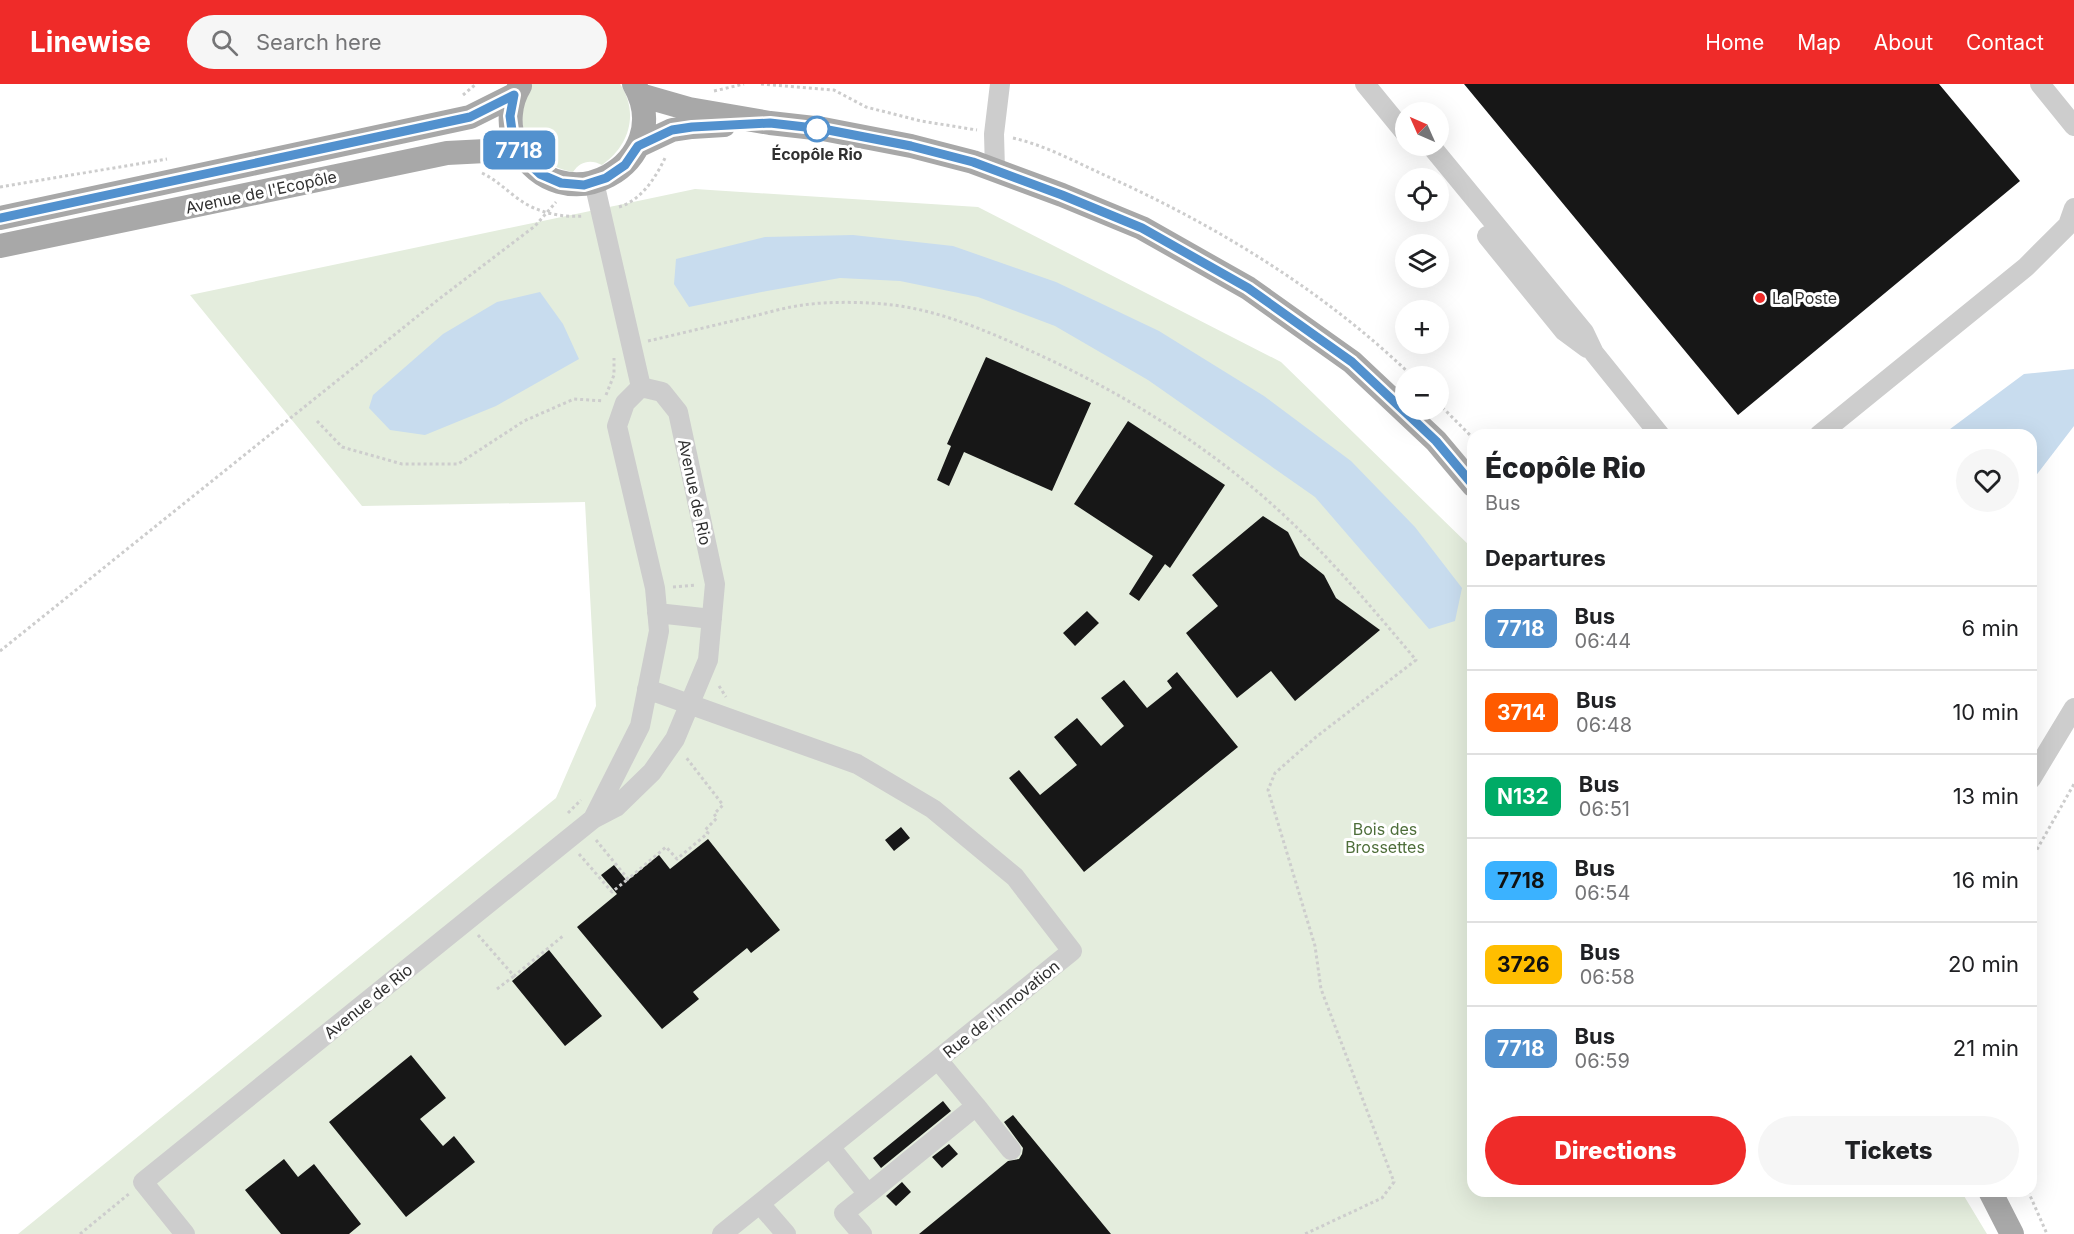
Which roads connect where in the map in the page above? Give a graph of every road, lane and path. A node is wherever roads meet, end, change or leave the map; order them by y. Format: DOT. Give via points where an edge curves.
graph roads {
  1 [pos="744,84"];
  2 [pos="1000,84"];
  3 [pos="1365,84"];
  4 [pos="1380,84"];
  5 [pos="2040,84"];
  6 [pos="518,89"];
  7 [pos="637,90"];
  8 [pos="712,92"];
  9 [pos="1395,102"];
  10 [pos="1395,121"];
  11 [pos="770,123"];
  12 [pos="2074,126"];
  13 [pos="638,146"];
  14 [pos="668,150"];
  15 [pos="1423,156"];
  16 [pos="1439,156"];
  17 [pos="523,158"];
  18 [pos="474,169"];
  19 [pos="995,170"];
  20 [pos="594,182"];
  21 [pos="561,183"];
  22 [pos="615,208"];
  23 [pos="2074,208"];
  24 [pos="548,213"];
  25 [pos="587,215"];
  26 [pos="0,218"];
  27 [pos="0,246"];
  28 [pos="646,342"];
  29 [pos="1594,353"];
  30 [pos="614,354"];
  31 [pos="641,387"];
  32 [pos="604,401"];
  33 [pos="602,410"];
  34 [pos="1449,414"];
  35 [pos="317,421"];
  36 [pos="1655,429"];
  37 [pos="1825,429"];
  38 [pos="1467,432"];
  39 [pos="1467,478"];
  40 [pos="715,584"];
  41 [pos="655,588"];
  42 [pos="657,613"];
  43 [pos="712,619"];
  44 [pos="0,651"];
  45 [pos="647,689"];
  46 [pos="699,708"];
  47 [pos="2074,708"];
  48 [pos="683,753"];
  49 [pos="2037,769"];
  50 [pos="2074,784"];
  51 [pos="582,799"];
  52 [pos="566,815"];
  53 [pos="594,829"];
  54 [pos="2037,850"];
  55 [pos="578,853"];
  56 [pos="628,879"];
  57 [pos="477,934"];
  58 [pos="563,936"];
  59 [pos="514,976"];
  60 [pos="497,989"];
  61 [pos="938,1060"];
  62 [pos="976,1106"];
  63 [pos="830,1147"];
  64 [pos="1011,1150"];
  65 [pos="143,1182"];
  66 [pos="868,1194"];
  67 [pos="1993,1197"];
  68 [pos="2031,1197"];
  69 [pos="760,1204"];
  70 [pos="80,1234"];
  71 [pos="185,1234"];
  72 [pos="723,1234"];
  73 [pos="786,1234"];
  74 [pos="862,1234"];
  75 [pos="1305,1234"];
  76 [pos="2012,1234"];
  77 [pos="2047,1234"];
  1 -- 8 [label="path"];
  2 -- 19 [label="street" via="994,134"];
  3 -- 10 [label="street"];
  4 -- 9 [label="street"];
  5 -- 12 [label="street"];
  6 -- 17 [label="main road" via="510,116 513,138"];
  6 -- 26 [label="main road, Avenue de l'Ecopôle" via="470,117"];
  7 -- 11 [label="main road" via="689,109"];
  7 -- 13 [label="main road" via="644,112"];
  11 -- 13 [label="main road" via="672,130"];
  11 -- 19 [label="main road" via="911,146"];
  13 -- 20 [label="main road" via="625,165"];
  14 -- 22 [label="path" via="649,186 628,204"];
  15 -- 29 [label="street" via="1564,331"];
  16 -- 29 [label="street" via="1584,332"];
  17 -- 21 [label="main road" via="540,174"];
  17 -- 27 [label="main road, Avenue de l'Ecopôle" via="486,151 447,153"];
  18 -- 24 [label="path" via="496,180 519,200"];
  19 -- 39 [label="main road" via="1142,228 1248,288 1352,362 1436,441"];
  20 -- 21 [label="main road"];
  20 -- 31 [label="street"];
  21 -- 24 [label="path" via="558,200"];
  23 -- 37 [label="street" via="2068,225 2026,267"];
  24 -- 25 [label="path"];
  24 -- 44 [label="path"];
  28 -- 75 [label="path" via="803,305 849,303 893,305 998,336 1127,400 1247,483 1293,524 1416,660 1275,773 1268,790 1315,946 1321,989 1394,1182 1382,1198"];
  29 -- 36 [label="street"];
  30 -- 32 [label="path" via="614,375"];
  31 -- 40 [label="street, Avenue de Rio" via="662,392 678,412"];
  31 -- 41 [label="street, Avenue de Rio" via="625,403 617,426"];
  32 -- 33 [label="path"];
  32 -- 35 [label="path" via="574,399 524,421 458,464 402,464 342,447"];
  34 -- 38 [label="path"];
  40 -- 41 [label="path"];
  40 -- 43 [label="street, Avenue de Rio"];
  41 -- 42 [label="street, Avenue de Rio"];
  42 -- 43 [label="street"];
  42 -- 45 [label="street, Avenue de Rio" via="659,631"];
  43 -- 46 [label="street, Avenue de Rio"];
  45 -- 46 [label="street"];
  45 -- 53 [label="street, Avenue de Rio" via="640,726"];
  46 -- 53 [label="street, Avenue de Rio" via="652,772"];
  46 -- 61 [label="street, Rue de l'Innovation" via="856,764 933,809 1015,878 1072,951"];
  47 -- 49 [label="street"];
  48 -- 56 [label="path" via="723,805 705,830 708,833 677,859 666,847"];
  50 -- 54 [label="path"];
  51 -- 52 [label="path"];
  53 -- 56 [label="path"];
  53 -- 65 [label="street, Avenue de Rio"];
  55 -- 56 [label="path" via="612,892"];
  57 -- 59 [label="path"];
  58 -- 59 [label="path"];
  59 -- 60 [label="path"];
  61 -- 62 [label="street"];
  61 -- 63 [label="street, Rue de l'Innovation"];
  62 -- 64 [label="street"];
  62 -- 66 [label="street"];
  63 -- 66 [label="street"];
  63 -- 69 [label="street, Rue de l'Innovation"];
  65 -- 70 [label="path"];
  65 -- 71 [label="street"];
  66 -- 74 [label="street" via="844,1213"];
  67 -- 76 [label="main road"];
  68 -- 77 [label="path"];
  69 -- 72 [label="street, Rue de l'Innovation"];
  69 -- 73 [label="street"];
}
